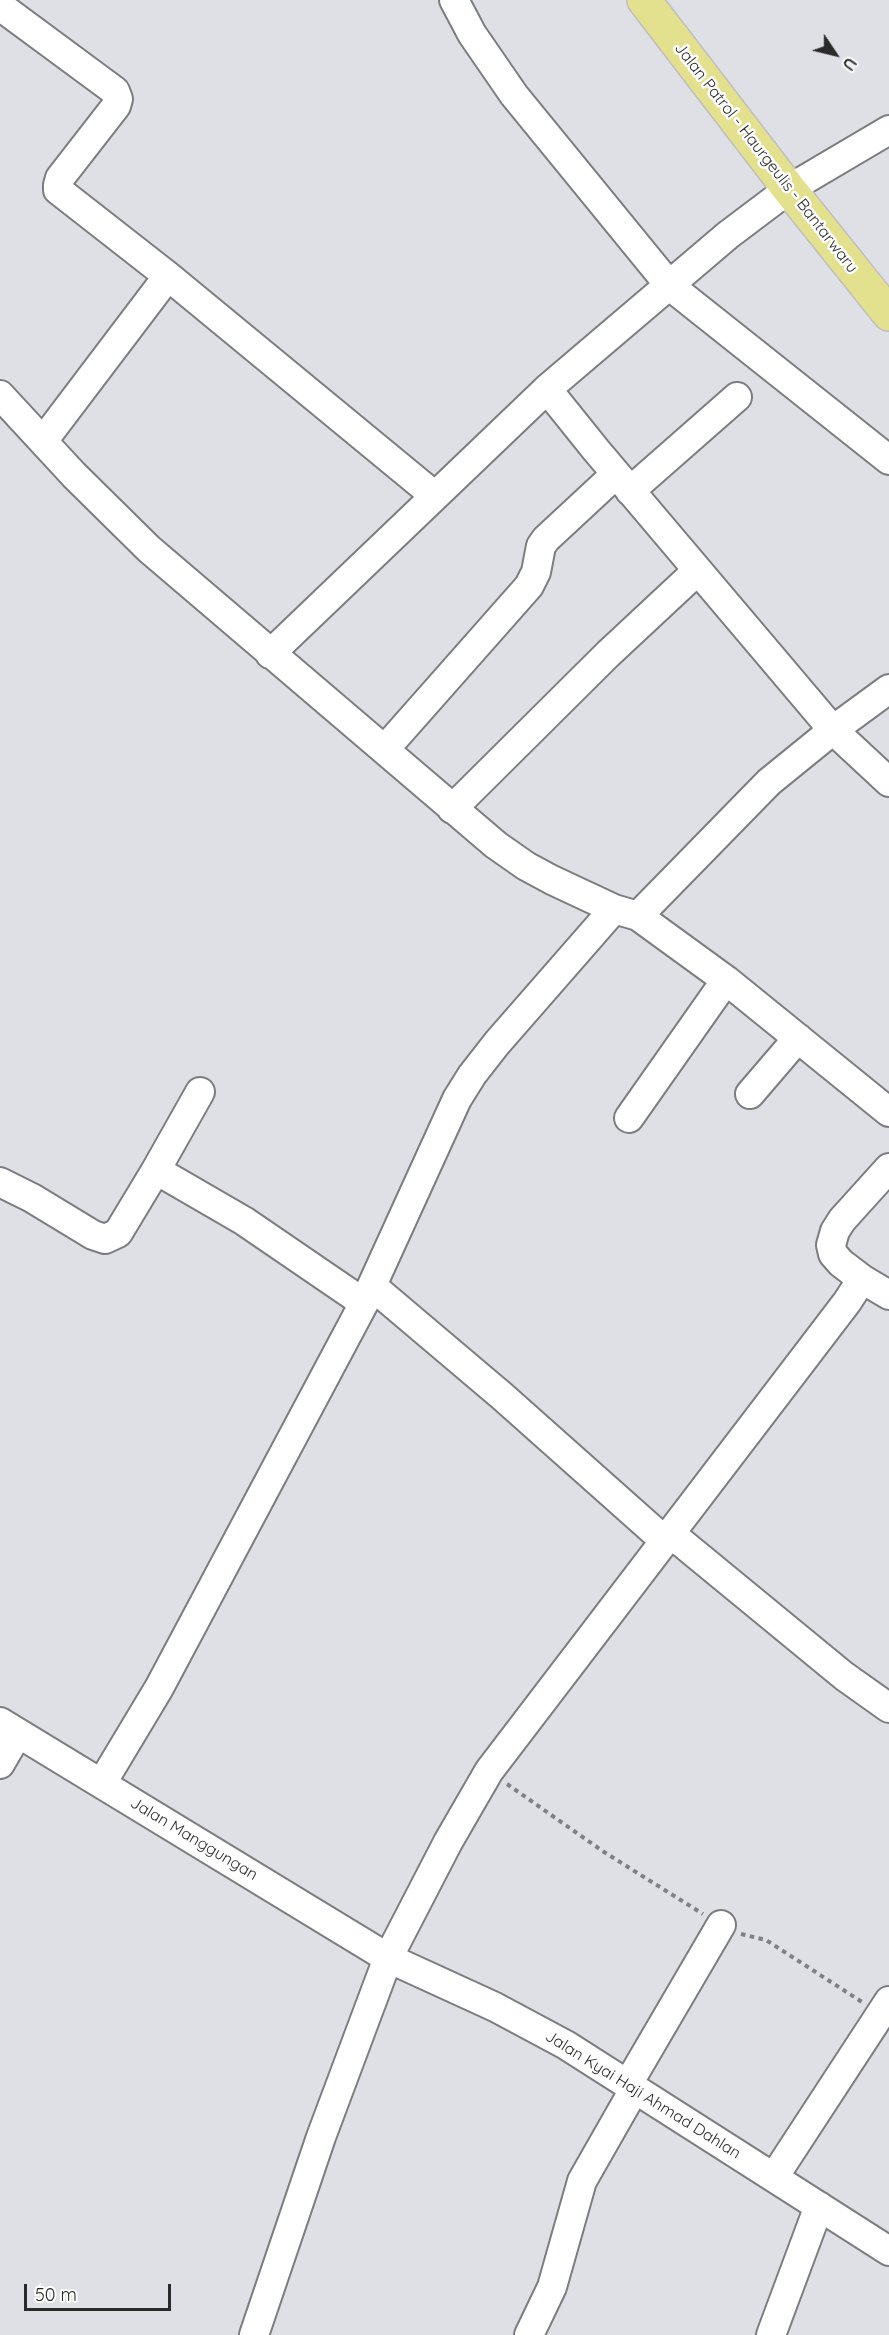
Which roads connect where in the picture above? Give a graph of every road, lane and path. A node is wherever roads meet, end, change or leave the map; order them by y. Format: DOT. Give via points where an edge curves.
graph roads {
  1 [pos="454,0"];
  2 [pos="644,0"];
  3 [pos="3,15"];
  4 [pos="889,130"];
  5 [pos="789,189"];
  6 [pos="168,276"];
  7 [pos="670,286"];
  8 [pos="889,314"];
  9 [pos="547,389"];
  10 [pos="0,395"];
  11 [pos="737,397"];
  12 [pos="43,441"];
  13 [pos="889,460"];
  14 [pos="623,482"];
  15 [pos="435,496"];
  16 [pos="697,571"];
  17 [pos="270,654"];
  18 [pos="889,689"];
  19 [pos="833,730"];
  20 [pos="385,749"];
  21 [pos="889,782"];
  22 [pos="452,809"];
  23 [pos="626,912"];
  24 [pos="726,980"];
  25 [pos="798,1038"];
  26 [pos="200,1092"];
  27 [pos="750,1094"];
  28 [pos="889,1112"];
  29 [pos="629,1118"];
  30 [pos="889,1168"];
  31 [pos="156,1170"];
  32 [pos="0,1182"];
  33 [pos="862,1279"];
  34 [pos="368,1295"];
  35 [pos="889,1295"];
  36 [pos="667,1537"];
  37 [pos="889,1708"];
  38 [pos="9,1728"];
  39 [pos="0,1764"];
  40 [pos="489,1771"];
  41 [pos="102,1783"];
  42 [pos="721,1925"];
  43 [pos="388,1958"];
  44 [pos="885,2008"];
  45 [pos="632,2086"];
  46 [pos="774,2177"];
  47 [pos="819,2206"];
  48 [pos="889,2251"];
  49 [pos="254,2335"];
  50 [pos="529,2335"];
  51 [pos="771,2335"];
  1 -- 7 [label="street" via="514,95"];
  2 -- 5 [label="main road, Jalan Patrol - Haurgeulis - Bantarwaru"];
  3 -- 6 [label="street" via="115,91 116,106 60,178 58,190"];
  4 -- 5 [label="street"];
  5 -- 7 [label="street"];
  5 -- 8 [label="main road, Jalan Patrol - Haurgeulis - Bantarwaru"];
  6 -- 12 [label="street"];
  6 -- 15 [label="street"];
  7 -- 9 [label="street"];
  7 -- 13 [label="street"];
  9 -- 14 [label="street"];
  9 -- 15 [label="street"];
  10 -- 12 [label="street"];
  11 -- 14 [label="street"];
  12 -- 17 [label="street" via="149,549"];
  14 -- 16 [label="street"];
  14 -- 20 [label="street" via="546,539 529,586"];
  15 -- 17 [label="street"];
  16 -- 19 [label="street"];
  16 -- 22 [label="street"];
  17 -- 20 [label="street"];
  18 -- 19 [label="street"];
  19 -- 21 [label="street"];
  19 -- 23 [label="street" via="769,782"];
  20 -- 22 [label="street"];
  22 -- 23 [label="street" via="526,866"];
  23 -- 24 [label="street"];
  23 -- 34 [label="street" via="472,1075 453,1108"];
  24 -- 25 [label="street"];
  24 -- 29 [label="street"];
  25 -- 27 [label="street"];
  25 -- 28 [label="street"];
  26 -- 31 [label="street"];
  30 -- 33 [label="street" via="842,1220 831,1245 841,1263"];
  31 -- 32 [label="street" via="117,1233 105,1239"];
  31 -- 34 [label="street"];
  33 -- 35 [label="street"];
  33 -- 36 [label="street"];
  34 -- 36 [label="street" via="502,1396"];
  34 -- 41 [label="street" via="159,1689"];
  36 -- 37 [label="street"];
  36 -- 40 [label="street"];
  38 -- 39 [label="street"];
  38 -- 41 [label="street, Jalan Manggungan"];
  40 -- 42 [label="path" via="604,1852"];
  40 -- 43 [label="street" via="447,1842"];
  41 -- 43 [label="street, Jalan Manggungan"];
  42 -- 44 [label="path" via="766,1940"];
  42 -- 45 [label="street"];
  43 -- 45 [label="street, Jalan Kyai Haji Ahmad Dahlan" via="495,2007"];
  43 -- 49 [label="street" via="321,2137"];
  44 -- 46 [label="street"];
  45 -- 46 [label="street, Jalan Kyai Haji Ahmad Dahlan"];
  45 -- 50 [label="street" via="578,2190 555,2278"];
  46 -- 47 [label="street, Jalan Kyai Haji Ahmad Dahlan"];
  47 -- 48 [label="street, Jalan Kyai Haji Ahmad Dahlan"];
  47 -- 51 [label="street"];
}
